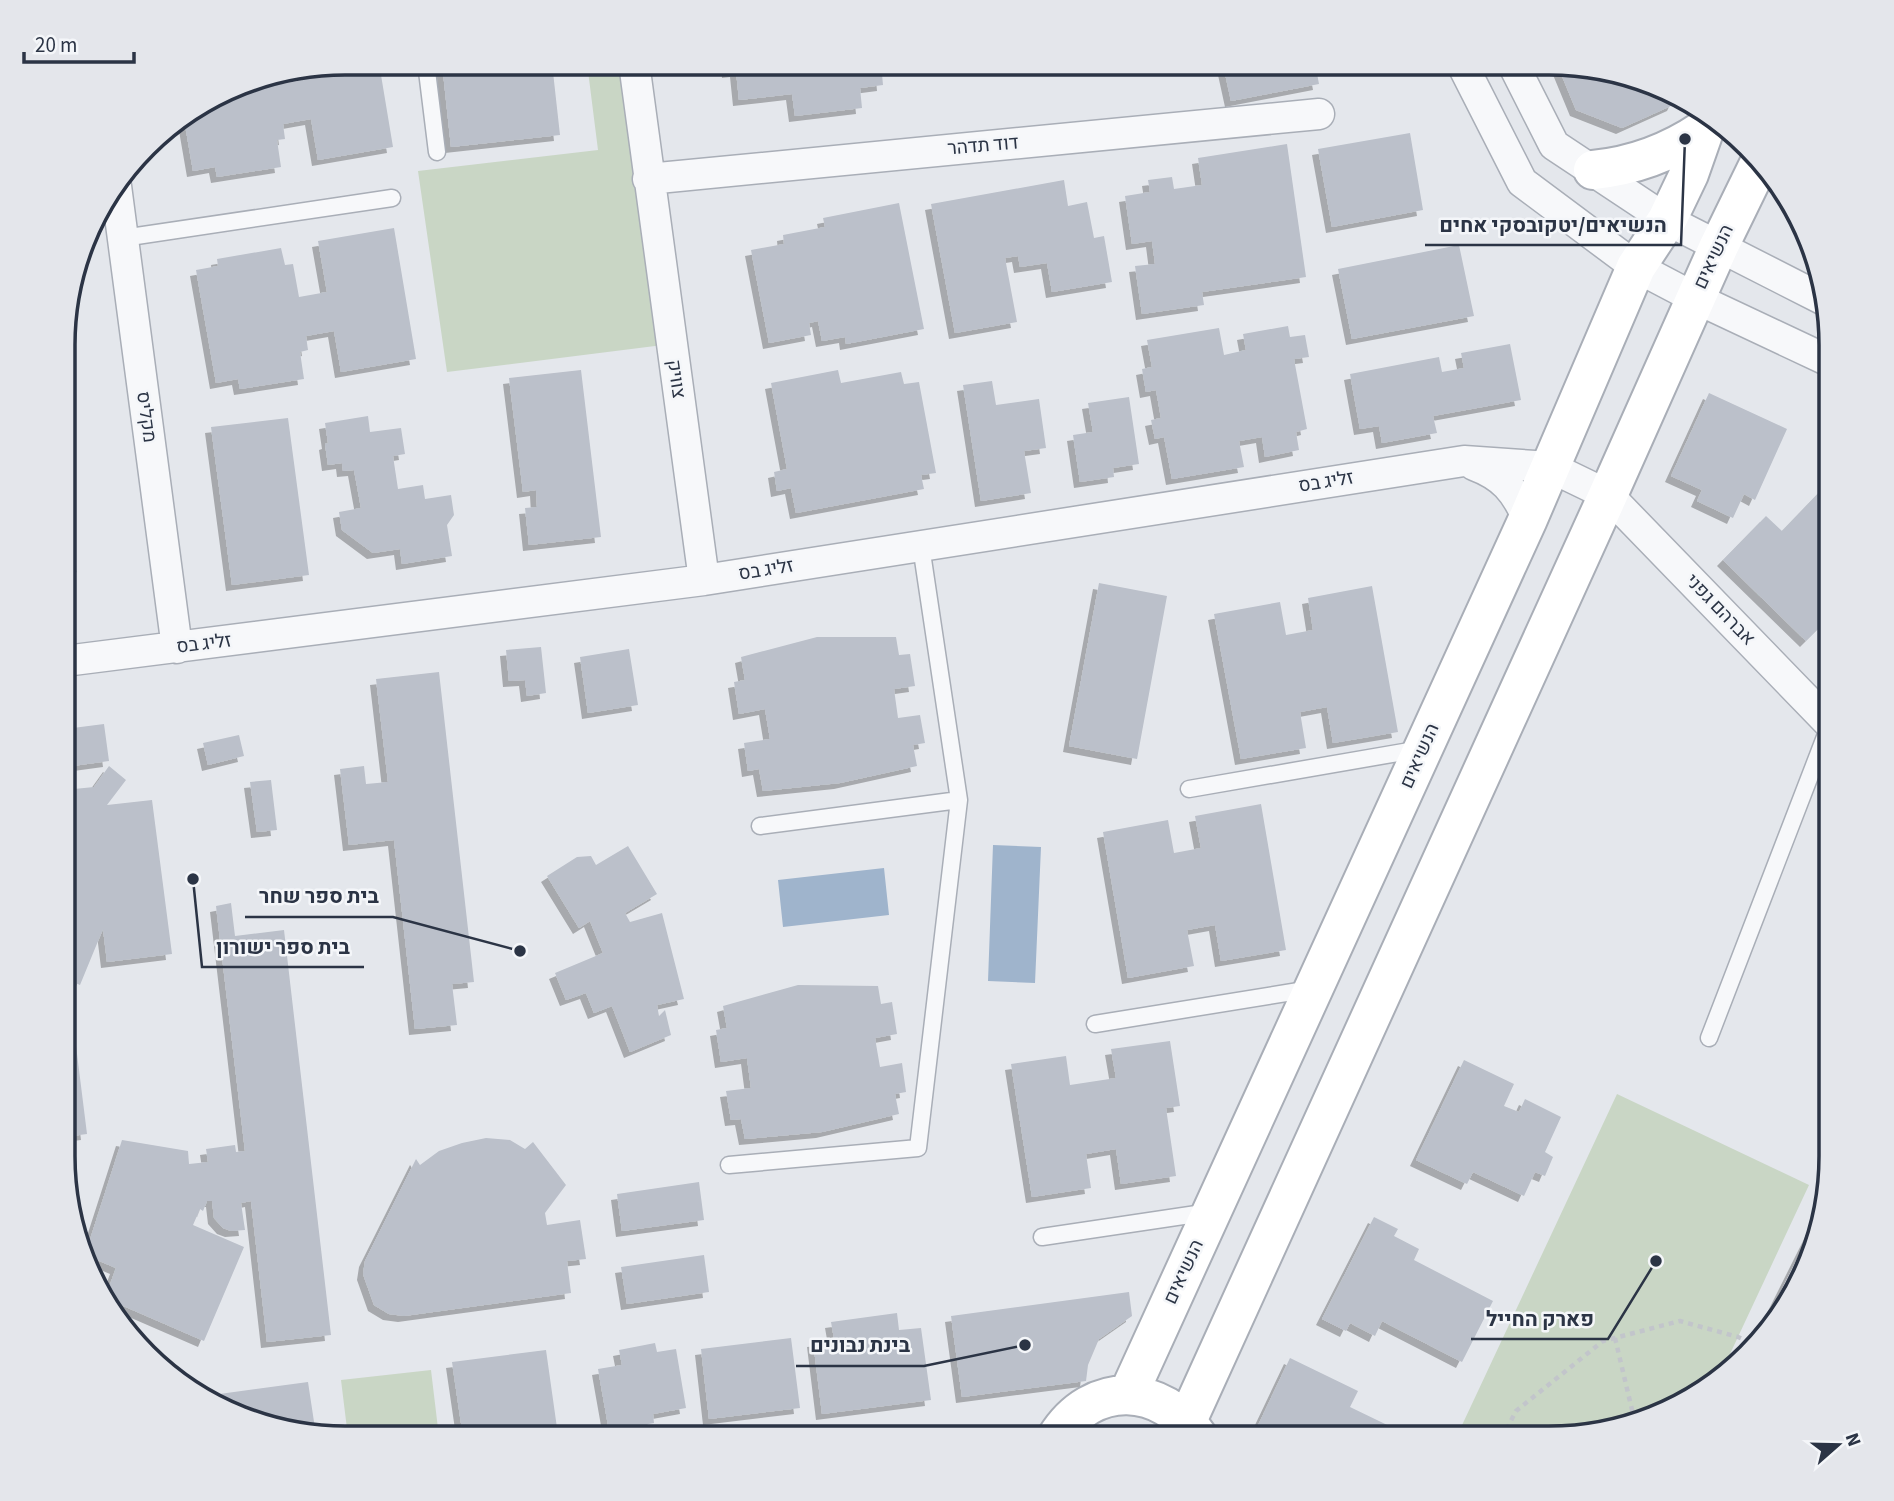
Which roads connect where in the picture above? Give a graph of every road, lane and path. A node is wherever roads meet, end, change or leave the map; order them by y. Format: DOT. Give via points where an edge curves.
graph roads {
  1 [pos="427,75"];
  2 [pos="635,75"];
  3 [pos="1468,75"];
  4 [pos="1519,75"];
  5 [pos="1319,114"];
  6 [pos="1704,125"];
  7 [pos="1705,125"];
  8 [pos="437,152"];
  9 [pos="1593,170"];
  10 [pos="1755,171"];
  11 [pos="648,178"];
  12 [pos="391,198"];
  13 [pos="118,200"];
  14 [pos="1667,220"];
  15 [pos="123,238"];
  16 [pos="1719,246"];
  17 [pos="1636,267"];
  18 [pos="1814,295"];
  19 [pos="1695,298"];
  20 [pos="1819,356"];
  21 [pos="1464,461"];
  22 [pos="1550,467"];
  23 [pos="1608,495"];
  24 [pos="1528,519"];
  25 [pos="921,546"];
  26 [pos="704,580"];
  27 [pos="177,648"];
  28 [pos="75,660"];
  29 [pos="1819,713"];
  30 [pos="1423,748"];
  31 [pos="1819,753"];
  32 [pos="1189,789"];
  33 [pos="959,800"];
  34 [pos="760,826"];
  35 [pos="1314,989"];
  36 [pos="1095,1024"];
  37 [pos="1709,1038"];
  38 [pos="729,1165"];
  39 [pos="1212,1211"];
  40 [pos="1042,1237"];
  41 [pos="1615,1338"];
  42 [pos="1746,1341"];
  43 [pos="1128,1395"];
  44 [pos="1633,1412"];
  45 [pos="1067,1426"];
  46 [pos="1189,1426"];
  47 [pos="1194,1426"];
  48 [pos="1508,1426"];
  1 -- 8 [label="lane"];
  2 -- 11 [label="street, צוויק"];
  3 -- 17 [label="street" via="1522,182"];
  4 -- 9 [label="street" via="1554,145"];
  5 -- 11 [label="street, דוד תדהר"];
  6 -- 9 [label="main road" via="1679,146 1646,160"];
  7 -- 14 [label="main road, הנשיאים"];
  9 -- 14 [label="street"];
  10 -- 16 [label="main road, הנשיאים"];
  11 -- 26 [label="street, צוויק"];
  12 -- 15 [label="lane"];
  13 -- 15 [label="street, מקליס"];
  14 -- 16 [label="street"];
  14 -- 17 [label="main road, הנשיאים"];
  15 -- 27 [label="street, מקליס"];
  16 -- 18 [label="street"];
  16 -- 19 [label="main road, הנשיאים"];
  17 -- 19 [label="street"];
  17 -- 22 [label="main road, הנשיאים"];
  19 -- 20 [label="street"];
  19 -- 23 [label="main road, הנשיאים"];
  21 -- 22 [label="street, זליג בס"];
  21 -- 24 [label="street" via="1494,473 1520,499"];
  21 -- 25 [label="street, זליג בס"];
  22 -- 23 [label="street, זליג בס"];
  22 -- 24 [label="main road, הנשיאים"];
  23 -- 29 [label="street, אברהם גפני"];
  23 -- 47 [label="main road, הנשיאים"];
  24 -- 30 [label="main road, הנשיאים"];
  25 -- 26 [label="street, זליג בס"];
  25 -- 33 [label="lane"];
  26 -- 27 [label="street, זליג בס"];
  27 -- 28 [label="street, זליג בס"];
  30 -- 32 [label="lane"];
  30 -- 35 [label="main road, הנשיאים"];
  31 -- 37 [label="lane"];
  33 -- 34 [label="lane"];
  33 -- 38 [label="lane" via="918,1148"];
  35 -- 36 [label="lane"];
  35 -- 39 [label="main road, הנשיאים"];
  39 -- 40 [label="lane"];
  39 -- 43 [label="main road, הנשיאים"];
  41 -- 42 [label="path" via="1680,1321"];
  41 -- 44 [label="path"];
  41 -- 48 [label="path" via="1603,1341 1516,1411"];
  43 -- 45 [label="main road" via="1082,1409"];
  43 -- 46 [label="main road" via="1161,1402"];
}
